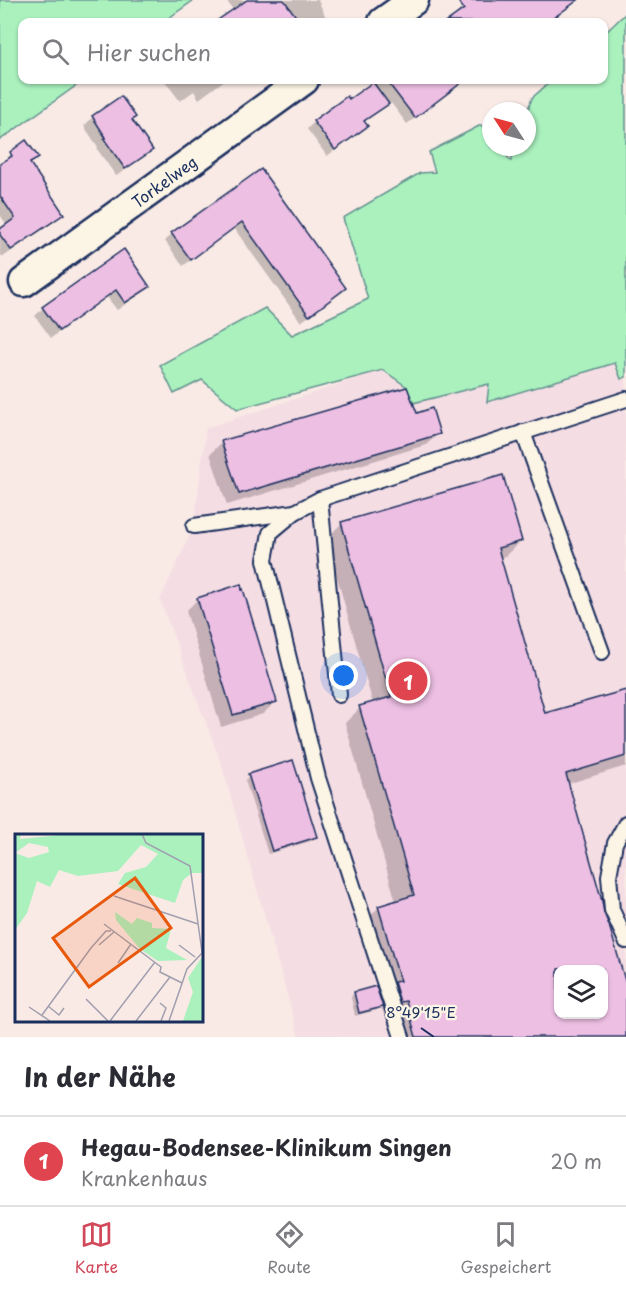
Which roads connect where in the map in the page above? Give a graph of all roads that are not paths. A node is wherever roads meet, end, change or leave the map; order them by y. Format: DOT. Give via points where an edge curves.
graph roads {
  1 [pos="414,0"];
  2 [pos="389,18"];
  3 [pos="298,84"];
  4 [pos="24,282"];
  5 [pos="626,399"];
  6 [pos="523,432"];
  7 [pos="320,500"];
  8 [pos="295,512"];
  9 [pos="195,526"];
  10 [pos="602,652"];
  11 [pos="339,695"];
  12 [pos="626,823"];
  13 [pos="626,941"];
  14 [pos="402,1037"];
  1 -- 2 [label="street"];
  3 -- 4 [label="street, Torkelweg"];
  5 -- 6 [label="lane"];
  6 -- 7 [label="lane"];
  6 -- 10 [label="lane"];
  7 -- 8 [label="lane"];
  7 -- 11 [label="lane"];
  8 -- 9 [label="lane"];
  8 -- 14 [label="lane" via="270,534 265,560 318,778"];
  12 -- 13 [label="lane" via="615,843 609,876 612,910"];
}
